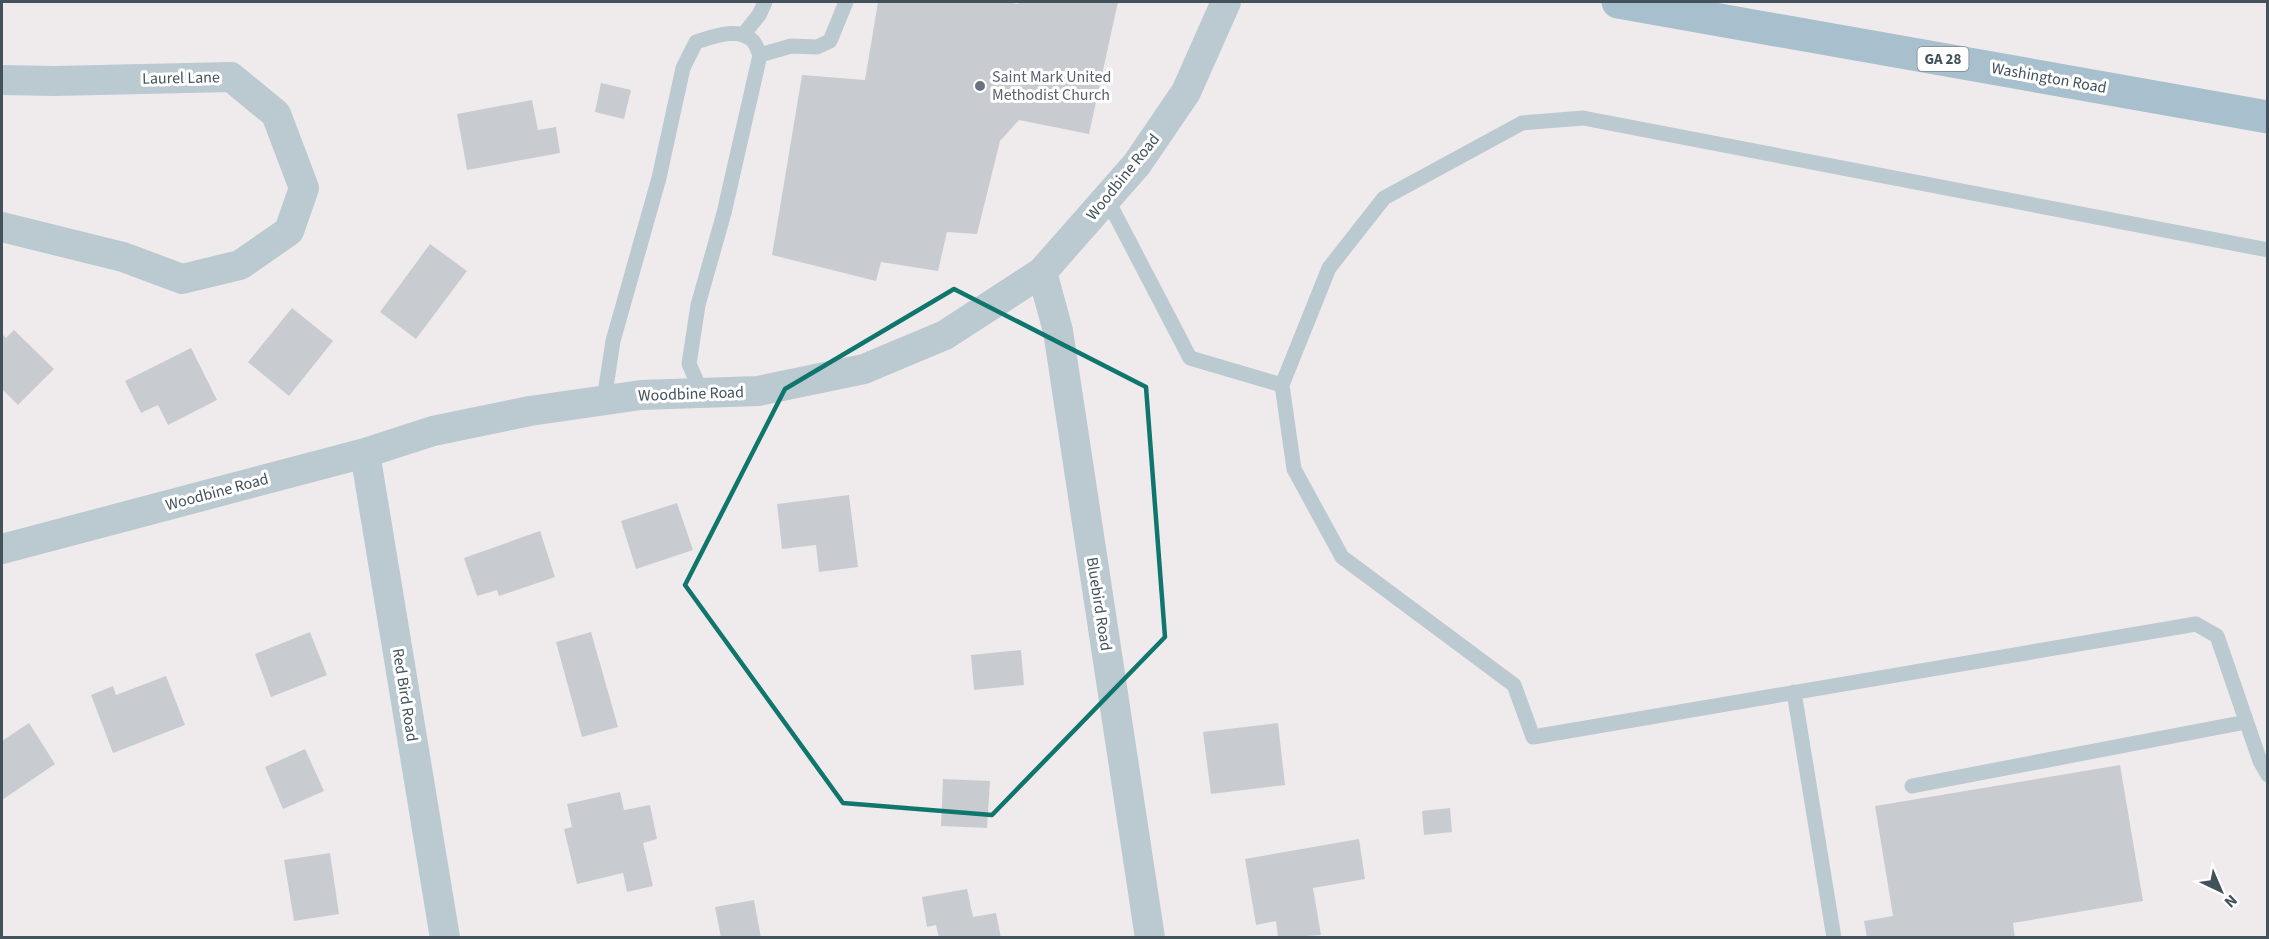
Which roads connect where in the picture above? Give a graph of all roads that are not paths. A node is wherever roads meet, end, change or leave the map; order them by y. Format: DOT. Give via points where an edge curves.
graph roads {
  1 [pos="765,2"];
  2 [pos="846,2"];
  3 [pos="1226,2"];
  4 [pos="1618,2"];
  5 [pos="743,35"];
  6 [pos="760,54"];
  7 [pos="2,80"];
  8 [pos="2268,117"];
  9 [pos="1107,199"];
  10 [pos="2,227"];
  11 [pos="2268,250"];
  12 [pos="1042,272"];
  13 [pos="1282,385"];
  14 [pos="702,393"];
  15 [pos="604,400"];
  16 [pos="365,453"];
  17 [pos="2,549"];
  18 [pos="1794,692"];
  19 [pos="2246,722"];
  20 [pos="2268,775"];
  21 [pos="1912,786"];
  22 [pos="445,938"];
  23 [pos="1150,938"];
  24 [pos="1834,938"];
  1 -- 5 [label="lane"];
  2 -- 6 [label="lane" via="830,41"];
  3 -- 9 [label="street, Woodbine Road" via="1186,93 1137,164"];
  4 -- 8 [label="main road, Washington Road / GA 28"];
  5 -- 6 [label="lane" via="753,41"];
  5 -- 15 [label="lane" via="723,34 696,42 683,68 659,178 613,341"];
  6 -- 14 [label="lane" via="724,213 698,305 689,364"];
  7 -- 10 [label="street, Laurel Lane" via="231,77 276,114 304,188 289,231 240,265 182,279 123,257"];
  9 -- 12 [label="street, Woodbine Road"];
  9 -- 13 [label="lane" via="1190,358"];
  11 -- 13 [label="lane" via="1583,118 1522,123 1384,198 1329,268"];
  12 -- 14 [label="street, Woodbine Road" via="945,335 864,369 758,391"];
  12 -- 23 [label="street, Bluebird Road" via="1058,331"];
  13 -- 18 [label="lane" via="1294,469 1342,557 1514,685 1533,737"];
  14 -- 15 [label="street, Woodbine Road"];
  15 -- 16 [label="street, Woodbine Road" via="444,429"];
  16 -- 17 [label="street, Woodbine Road"];
  16 -- 22 [label="street, Red Bird Road"];
  18 -- 19 [label="lane" via="2196,624 2217,636"];
  18 -- 24 [label="lane"];
  19 -- 20 [label="lane"];
  19 -- 21 [label="lane"];
}
